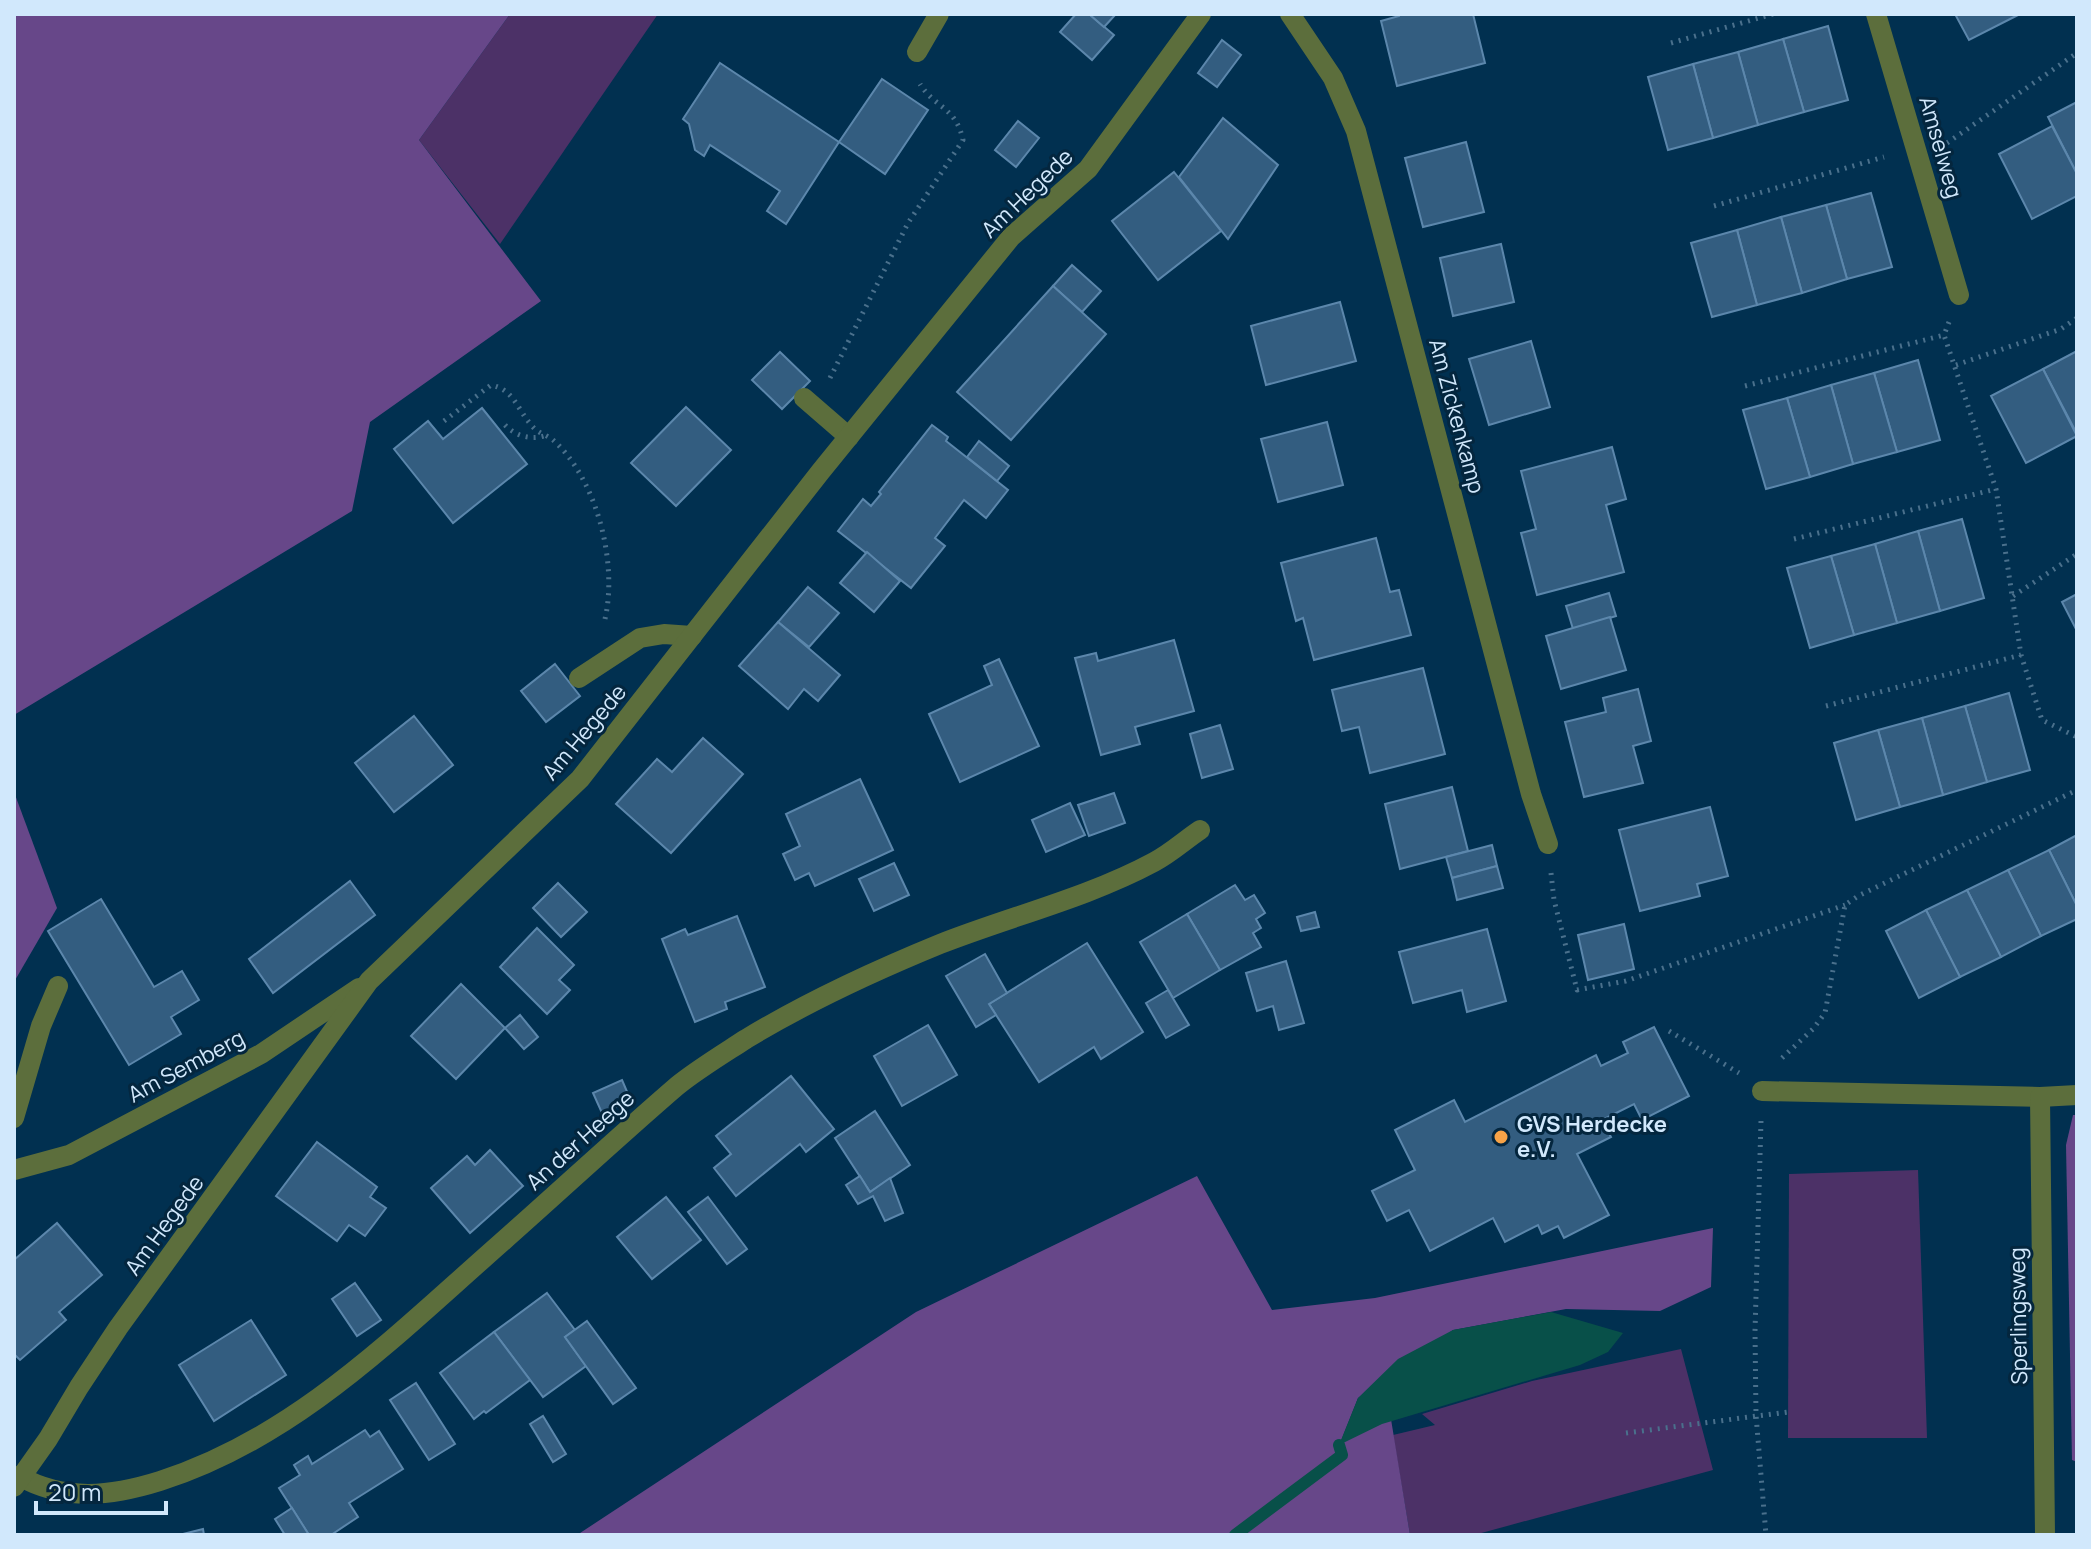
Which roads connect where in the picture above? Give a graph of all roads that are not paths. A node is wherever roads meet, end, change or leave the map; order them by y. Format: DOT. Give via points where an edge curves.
graph roads {
  1 [pos="939,14"];
  2 [pos="1201,14"];
  3 [pos="1290,14"];
  4 [pos="1876,14"];
  5 [pos="917,52"];
  6 [pos="1959,295"];
  7 [pos="810,402"];
  8 [pos="849,437"];
  9 [pos="692,636"];
  10 [pos="579,678"];
  11 [pos="1200,830"];
  12 [pos="1548,844"];
  13 [pos="369,981"];
  14 [pos="58,986"];
  15 [pos="1762,1091"];
  16 [pos="2077,1095"];
  17 [pos="2040,1097"];
  18 [pos="14,1118"];
  19 [pos="14,1170"];
  20 [pos="17,1481"];
  21 [pos="2045,1535"];
  1 -- 5 [label="street"];
  2 -- 8 [label="street, Am Hegede" via="1088,169 1011,237"];
  3 -- 12 [label="street, Am Zickenkamp" via="1333,78 1356,131"];
  4 -- 6 [label="street, Amselweg"];
  7 -- 8 [label="street"];
  8 -- 9 [label="street, Am Hegede"];
  9 -- 10 [label="street" via="640,638"];
  9 -- 13 [label="street, Am Hegede" via="580,779"];
  11 -- 20 [label="street, An der Heege" via="1157,861 941,944 748,1038 680,1083 389,1343 326,1393 230,1454 135,1489 98,1495 63,1494"];
  13 -- 19 [label="street, Am Semberg" via="261,1054 69,1155"];
  13 -- 20 [label="street, Am Hegede" via="118,1328"];
  14 -- 18 [label="street"];
  15 -- 17 [label="street"];
  16 -- 17 [label="street"];
  17 -- 21 [label="street, Sperlingsweg"];
}
